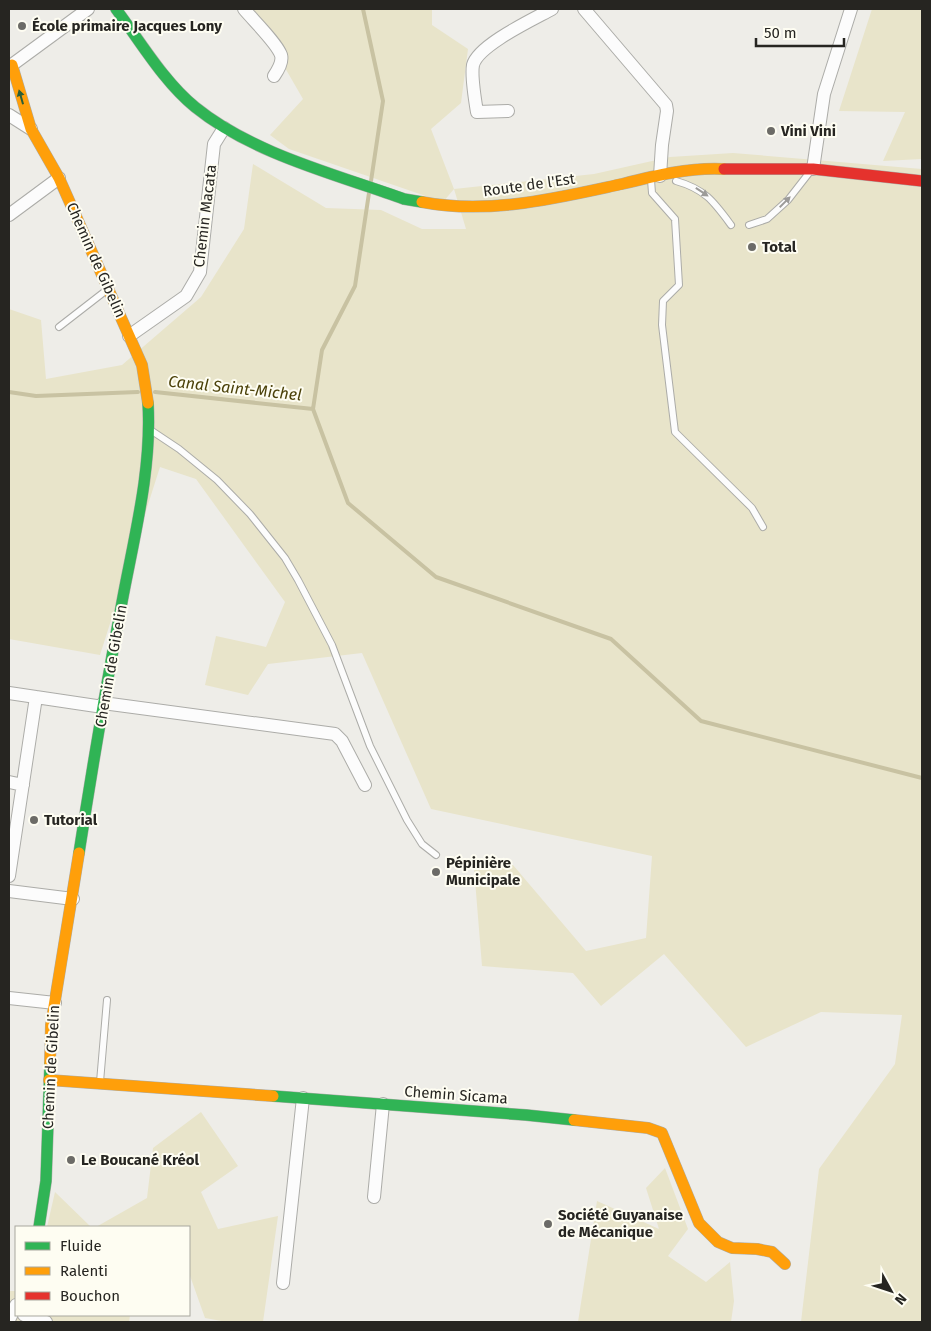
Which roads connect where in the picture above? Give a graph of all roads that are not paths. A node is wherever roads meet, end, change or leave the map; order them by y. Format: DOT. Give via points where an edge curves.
graph roads {
  1 [pos="88,9"];
  2 [pos="116,9"];
  3 [pos="244,9"];
  4 [pos="552,9"];
  5 [pos="584,9"];
  6 [pos="851,9"];
  7 [pos="10,66"];
  8 [pos="274,76"];
  9 [pos="508,111"];
  10 [pos="9,115"];
  11 [pos="224,128"];
  12 [pos="30,130"];
  13 [pos="813,169"];
  14 [pos="656,177"];
  15 [pos="59,178"];
  16 [pos="922,181"];
  17 [pos="9,215"];
  18 [pos="731,225"];
  19 [pos="749,225"];
  20 [pos="108,289"];
  21 [pos="60,326"];
  22 [pos="129,336"];
  23 [pos="148,428"];
  24 [pos="763,527"];
  25 [pos="9,693"];
  26 [pos="36,697"];
  27 [pos="103,705"];
  28 [pos="9,782"];
  29 [pos="22,785"];
  30 [pos="365,785"];
  31 [pos="436,854"];
  32 [pos="9,876"];
  33 [pos="9,891"];
  34 [pos="72,899"];
  35 [pos="9,998"];
  36 [pos="107,1000"];
  37 [pos="55,1003"];
  38 [pos="49,1080"];
  39 [pos="100,1082"];
  40 [pos="303,1098"];
  41 [pos="382,1104"];
  42 [pos="374,1197"];
  43 [pos="39,1226"];
  44 [pos="785,1264"];
  45 [pos="284,1283"];
  46 [pos="28,1316"];
  47 [pos="46,1322"];
  1 -- 7 [label="street"];
  2 -- 11 [label="street, Route de l'Est" via="169,80 194,106"];
  3 -- 8 [label="street" via="281,56 280,67"];
  4 -- 9 [label="street" via="492,43 479,54 473,65 477,112"];
  5 -- 14 [label="street" via="666,105"];
  6 -- 13 [label="street" via="824,94"];
  12 -- 7 [label="street, Chemin de Gibelin, one-way"];
  10 -- 12 [label="street, Chemin de Gibelin"];
  11 -- 14 [label="street, Route de l'Est" via="261,147 354,182 404,199 446,206 493,207 567,196"];
  11 -- 22 [label="street, Chemin Macata" via="214,144 200,272 186,296"];
  12 -- 15 [label="street, Chemin de Gibelin"];
  13 -- 14 [label="street, Route de l'Est" via="710,168"];
  13 -- 16 [label="street, Route de l'Est"];
  19 -- 13 [label="lane, one-way" via="767,219 788,200"];
  14 -- 18 [label="lane, one-way" via="690,185 711,198"];
  14 -- 24 [label="lane" via="652,193 675,220 679,285 663,301 662,325 674,432 752,508"];
  15 -- 17 [label="street"];
  15 -- 20 [label="street, Chemin de Gibelin"];
  20 -- 21 [label="lane"];
  20 -- 22 [label="street, Chemin de Gibelin"];
  22 -- 23 [label="street, Chemin de Gibelin" via="142,365"];
  23 -- 27 [label="street, Chemin de Gibelin" via="146,472"];
  23 -- 31 [label="lane" via="217,480 250,514 284,558 332,645 370,746 407,820 422,844"];
  25 -- 26 [label="street"];
  26 -- 27 [label="street"];
  26 -- 29 [label="street"];
  27 -- 30 [label="street" via="335,734"];
  27 -- 34 [label="street, Chemin de Gibelin"];
  28 -- 29 [label="street"];
  29 -- 32 [label="street"];
  33 -- 34 [label="street"];
  34 -- 37 [label="street, Chemin de Gibelin"];
  35 -- 37 [label="street"];
  36 -- 39 [label="lane"];
  37 -- 38 [label="street, Chemin de Gibelin"];
  38 -- 39 [label="street, Chemin Sicama"];
  38 -- 43 [label="street, Chemin de Gibelin" via="46,1181"];
  39 -- 40 [label="street, Chemin Sicama"];
  40 -- 41 [label="street, Chemin Sicama"];
  40 -- 45 [label="street"];
  41 -- 42 [label="street"];
  41 -- 44 [label="street, Chemin Sicama" via="526,1115 648,1128 662,1133 699,1223 718,1242 732,1248 772,1252"];
  46 -- 47 [label="street"];
}
